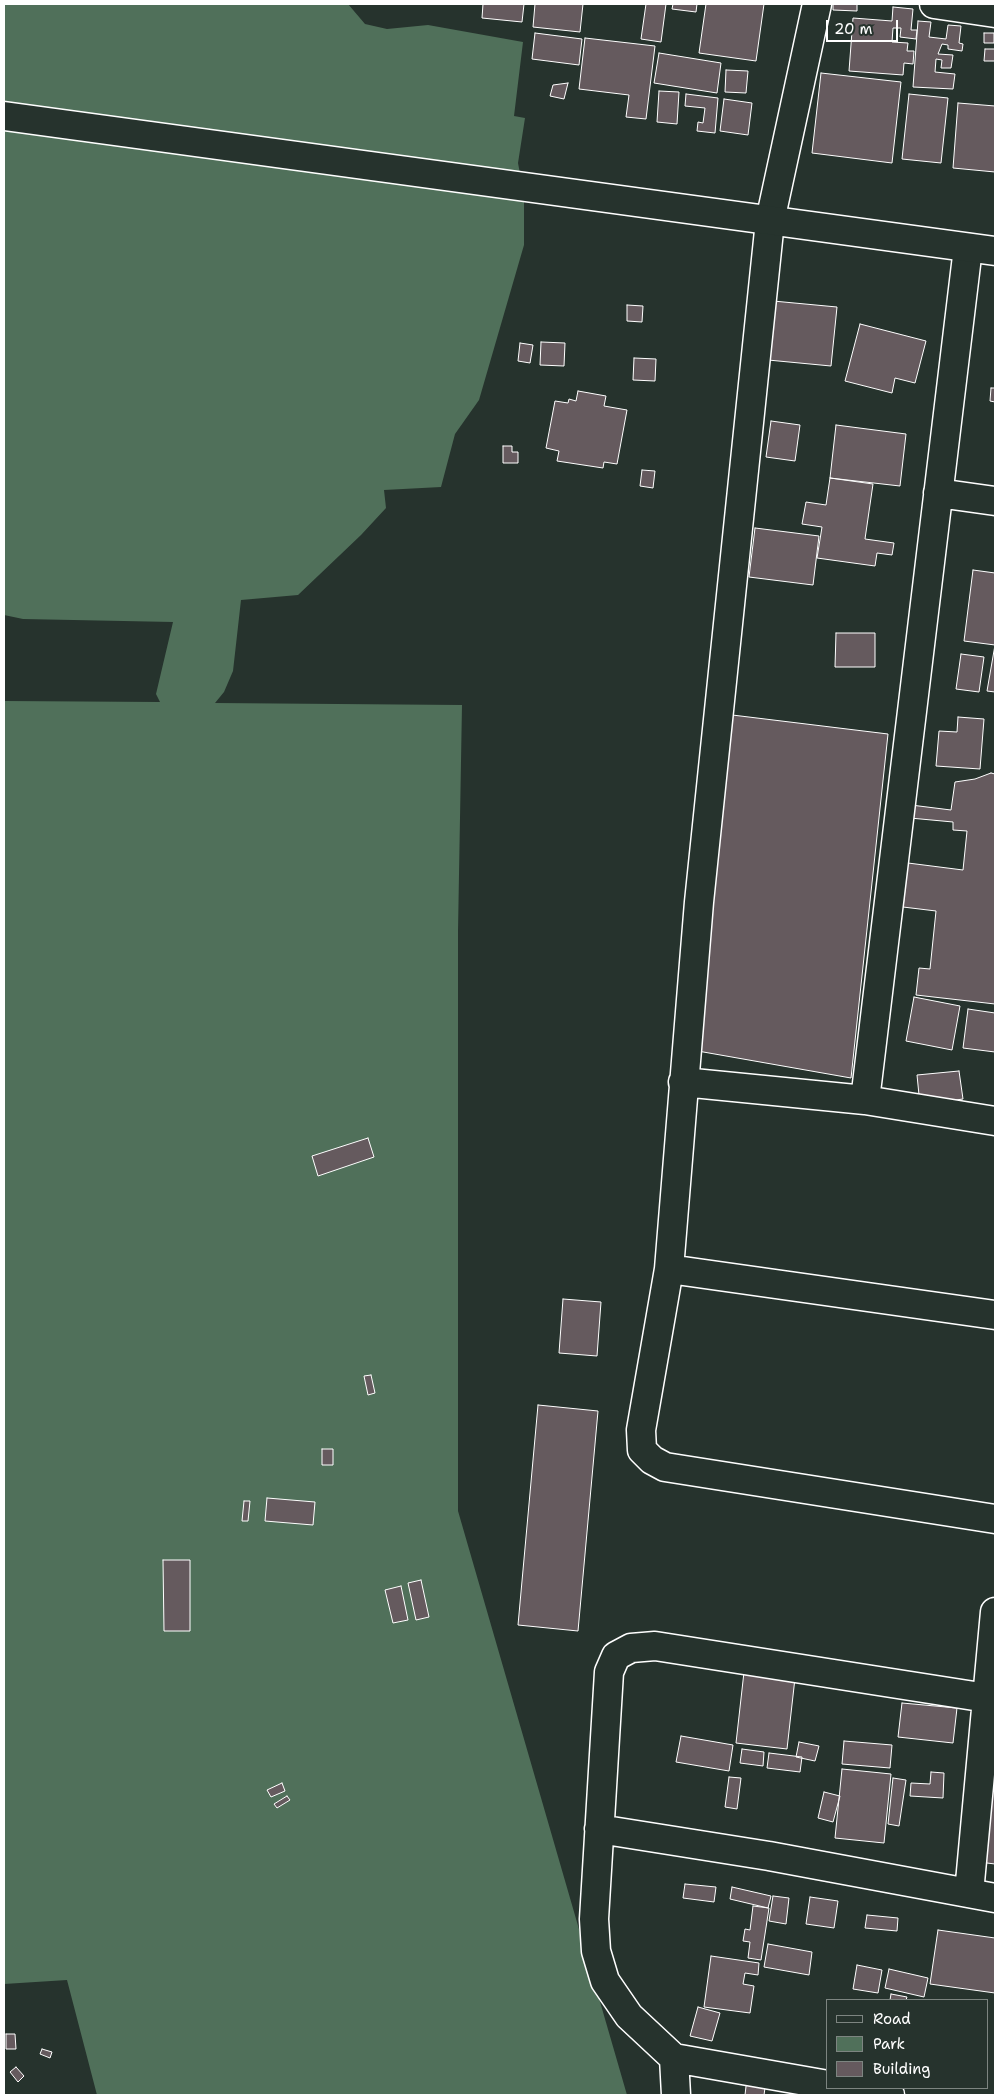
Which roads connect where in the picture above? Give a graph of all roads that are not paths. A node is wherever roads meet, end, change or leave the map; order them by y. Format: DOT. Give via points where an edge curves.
graph roads {
  1 [pos="817,4"];
  2 [pos="934,4"];
  3 [pos="995,13"];
  4 [pos="4,116"];
  5 [pos="770,221"];
  6 [pos="968,248"];
  7 [pos="995,252"];
  8 [pos="938,493"];
  9 [pos="995,501"];
  10 [pos="683,1082"];
  11 [pos="865,1100"];
  12 [pos="995,1121"];
  13 [pos="668,1269"];
  14 [pos="995,1315"];
  15 [pos="995,1519"];
  16 [pos="995,1612"];
  17 [pos="987,1698"];
  18 [pos="599,1829"];
  19 [pos="969,1894"];
  20 [pos="995,1898"];
  21 [pos="674,2058"];
  22 [pos="826,2084"];
  23 [pos="852,2089"];
  24 [pos="676,2095"];
  25 [pos="890,2095"];
  1 -- 5 [label="street"];
  2 -- 3 [label="street"];
  4 -- 5 [label="street"];
  5 -- 6 [label="street"];
  5 -- 10 [label="street"];
  6 -- 7 [label="street"];
  6 -- 8 [label="street"];
  8 -- 9 [label="street"];
  8 -- 11 [label="street"];
  10 -- 11 [label="street"];
  10 -- 13 [label="street"];
  11 -- 12 [label="street"];
  13 -- 14 [label="street"];
  13 -- 15 [label="street" via="640,1430 642,1450 652,1460 665,1467"];
  16 -- 17 [label="street"];
  17 -- 18 [label="street" via="655,1646 631,1648 616,1656 609,1672"];
  17 -- 19 [label="street"];
  18 -- 19 [label="street" via="770,1856"];
  18 -- 21 [label="street" via="594,1919 596,1951 605,1981 629,2016"];
  19 -- 20 [label="street"];
  21 -- 22 [label="street"];
  21 -- 24 [label="street"];
  23 -- 25 [label="street"];
}
